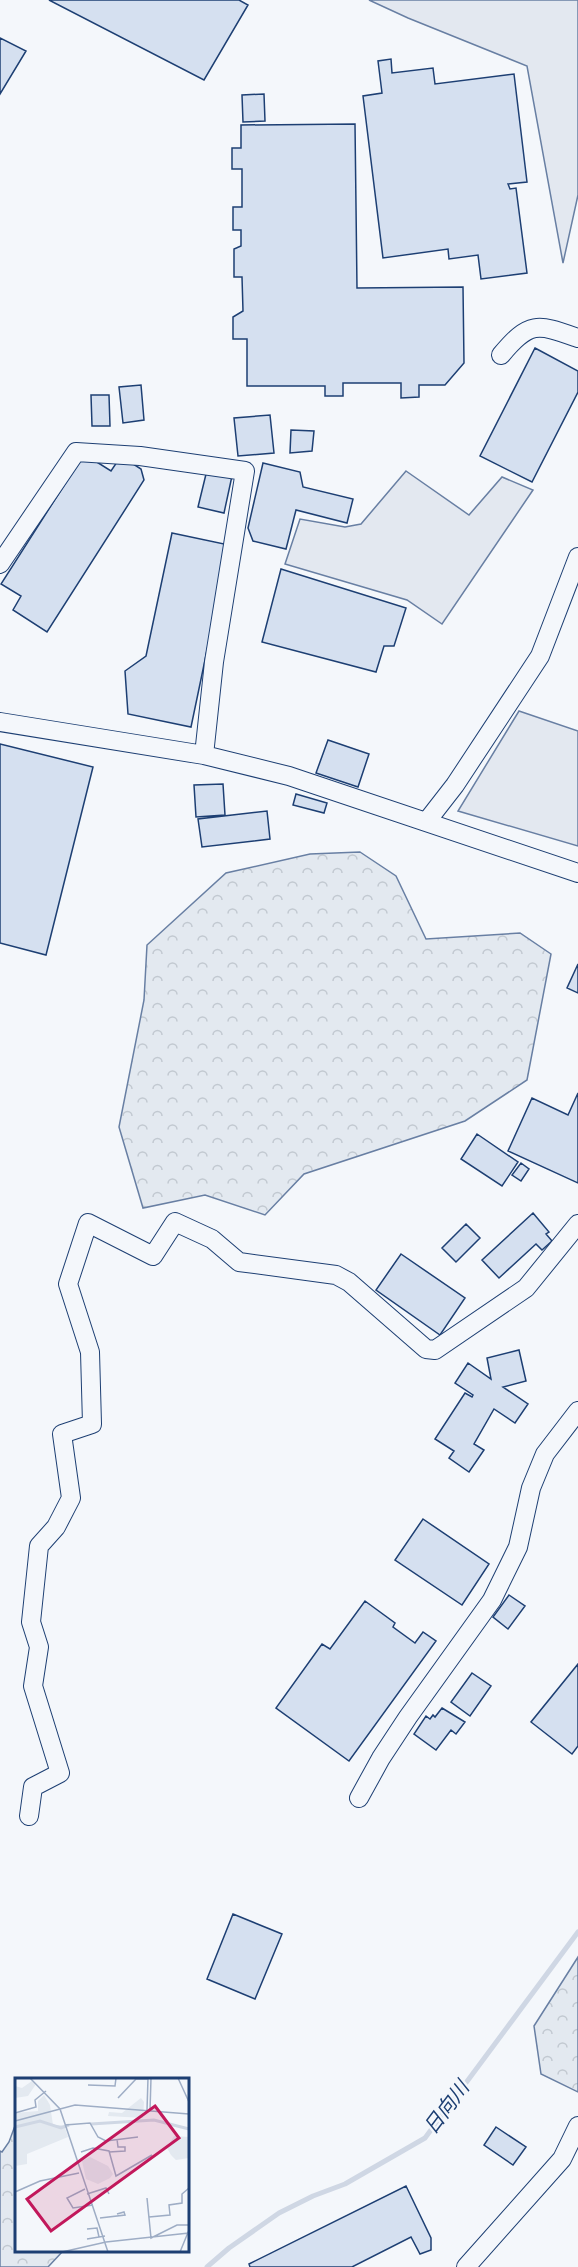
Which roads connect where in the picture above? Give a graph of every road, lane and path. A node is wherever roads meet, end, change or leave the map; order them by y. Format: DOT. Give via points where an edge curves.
graph roads {
  1 [pos="578,338"];
  2 [pos="501,355"];
  3 [pos="578,557"];
  4 [pos="0,564"];
  5 [pos="0,722"];
  6 [pos="204,755"];
  7 [pos="427,821"];
  8 [pos="578,873"];
  9 [pos="578,1224"];
  10 [pos="578,1411"];
  11 [pos="359,1798"];
  12 [pos="29,1816"];
  13 [pos="578,2126"];
  14 [pos="578,2150"];
  15 [pos="562,2159"];
  16 [pos="466,2267"];
  1 -- 2 [label="street" via="547,328 530,328"];
  3 -- 7 [label="street" via="540,656"];
  4 -- 6 [label="street" via="76,452 140,456 245,471 214,662"];
  5 -- 6 [label="street"];
  6 -- 7 [label="street" via="289,776"];
  7 -- 8 [label="street"];
  9 -- 12 [label="street" via="526,1288 435,1350 426,1349 336,1275 239,1262 212,1239 175,1222 153,1256 88,1222 68,1284 90,1352 92,1424 62,1434 71,1498 56,1527 39,1546 31,1622 39,1647 33,1686 60,1773 33,1787"];
  10 -- 11 [label="street" via="545,1454 531,1488 518,1547 492,1600 408,1717"];
  13 -- 15 [label="street"];
  14 -- 15 [label="street"];
  15 -- 16 [label="street"];
}
